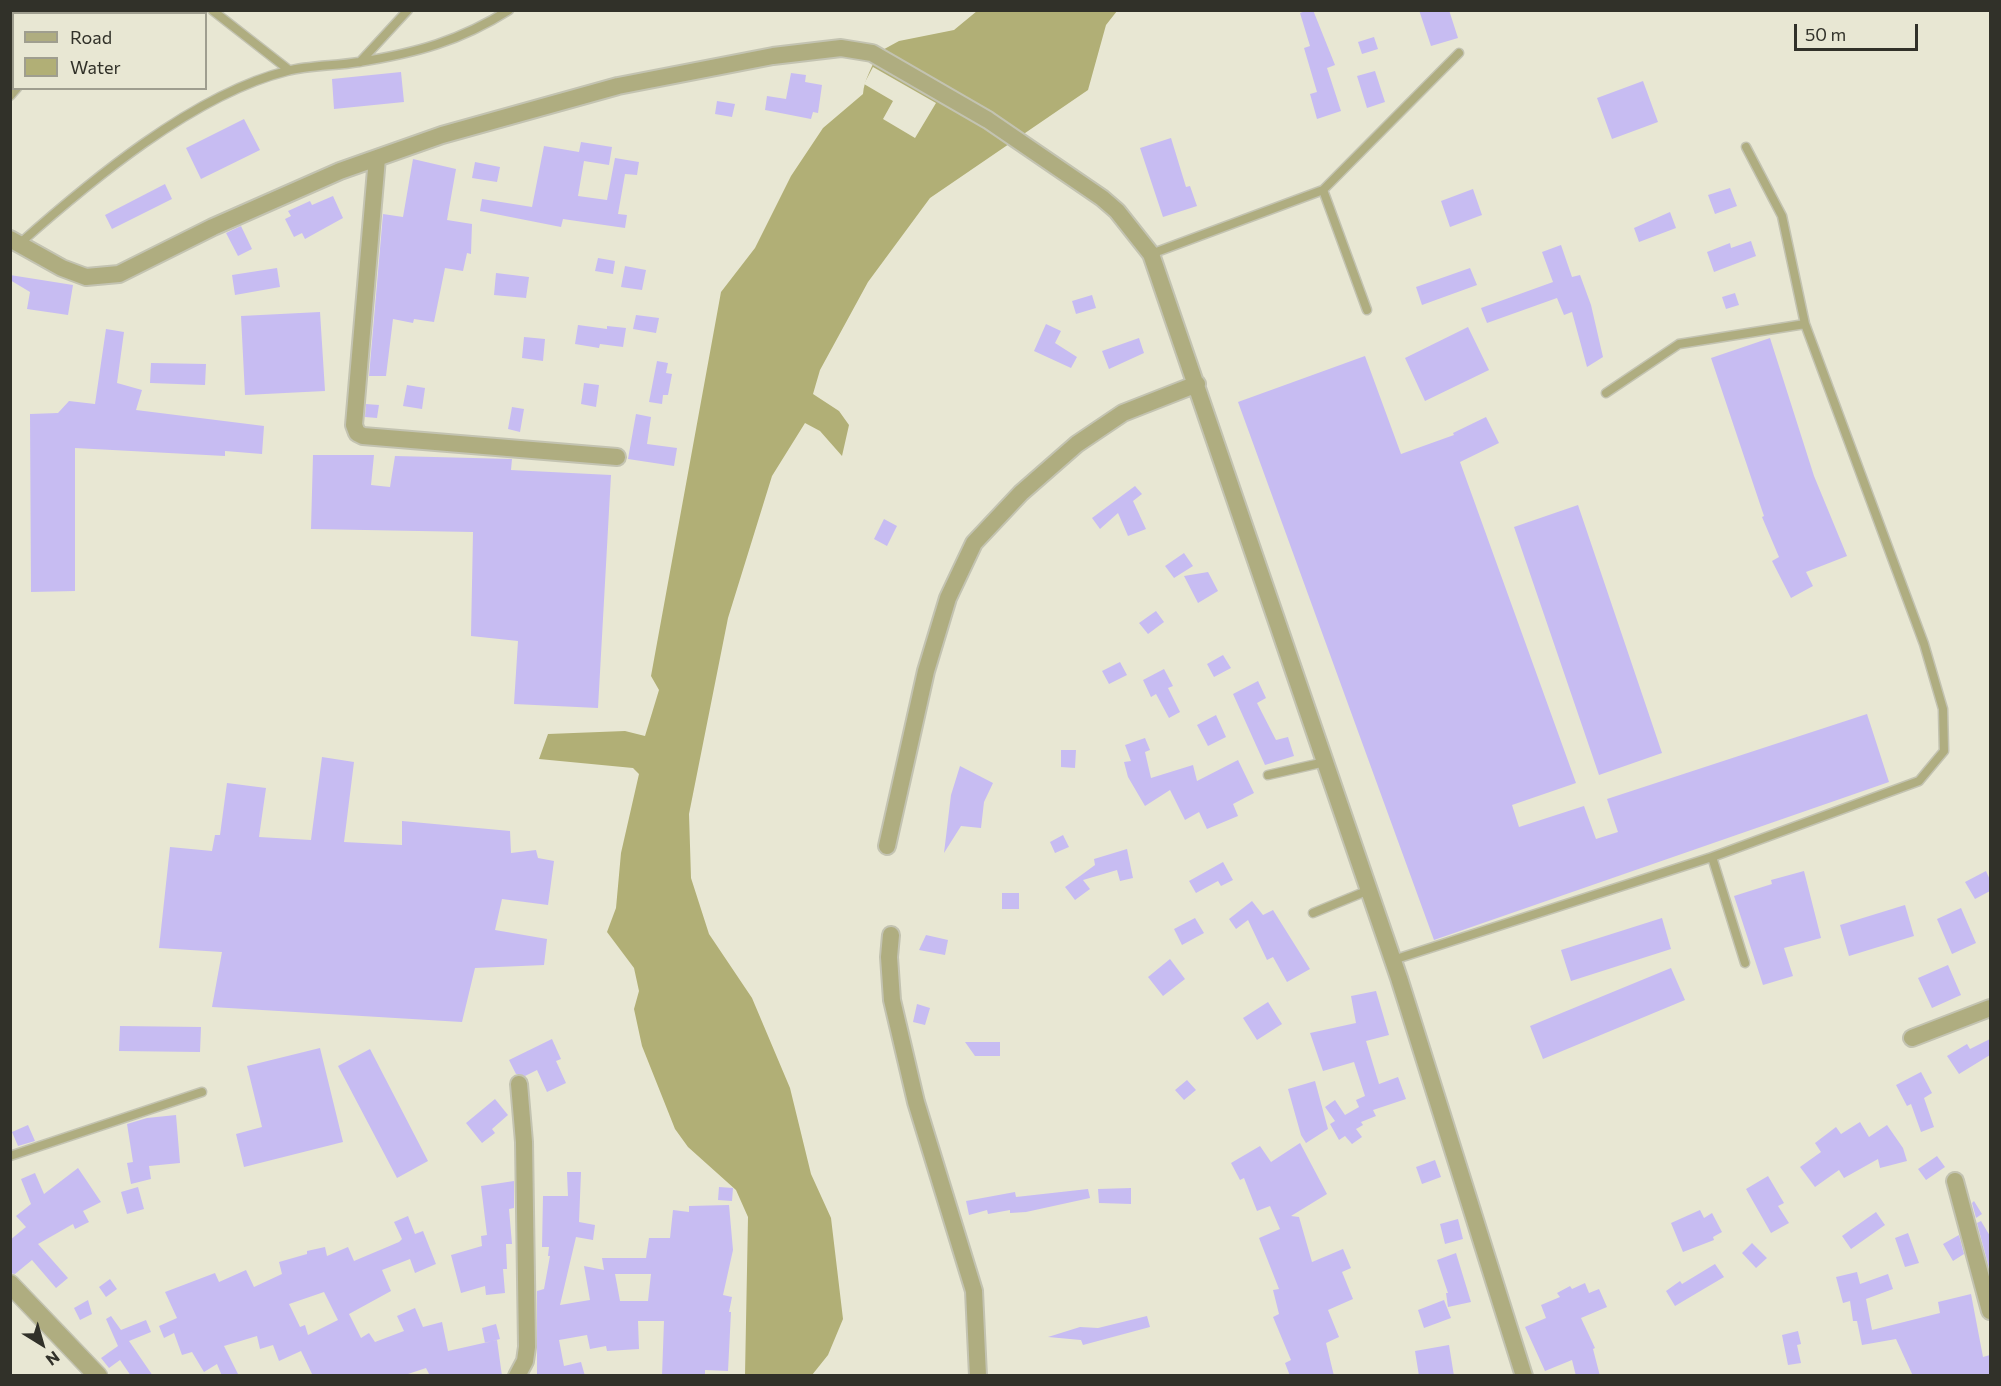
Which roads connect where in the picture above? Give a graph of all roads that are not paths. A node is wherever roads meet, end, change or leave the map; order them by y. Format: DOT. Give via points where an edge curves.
graph roads {
  1 [pos="212,10"];
  2 [pos="408,10"];
  3 [pos="508,10"];
  4 [pos="1459,53"];
  5 [pos="360,62"];
  6 [pos="289,70"];
  7 [pos="1746,147"];
  8 [pos="377,158"];
  9 [pos="1323,190"];
  10 [pos="14,242"];
  11 [pos="1151,254"];
  12 [pos="1367,310"];
  13 [pos="1805,324"];
  14 [pos="1197,384"];
  15 [pos="1606,393"];
  16 [pos="617,457"];
  17 [pos="1325,762"];
  18 [pos="1268,775"];
  19 [pos="887,846"];
  20 [pos="1712,857"];
  21 [pos="1369,890"];
  22 [pos="1312,913"];
  23 [pos="891,935"];
  24 [pos="1393,960"];
  25 [pos="1745,963"];
  26 [pos="1990,1008"];
  27 [pos="1912,1038"];
  28 [pos="519,1084"];
  29 [pos="202,1092"];
  30 [pos="10,1156"];
  31 [pos="1955,1181"];
  32 [pos="10,1284"];
  33 [pos="1990,1311"];
  34 [pos="98,1376"];
  35 [pos="517,1376"];
  36 [pos="978,1376"];
  37 [pos="1524,1376"];
  1 -- 6 [label="lane"];
  2 -- 5 [label="lane"];
  3 -- 5 [label="lane" via="460,38"];
  4 -- 9 [label="lane"];
  5 -- 6 [label="lane"];
  6 -- 10 [label="lane" via="255,81 196,111 132,151"];
  7 -- 13 [label="lane" via="1782,216"];
  8 -- 10 [label="street" via="224,223 119,274 86,277"];
  8 -- 11 [label="street" via="442,135 618,86 842,48 872,53 988,120 1118,211"];
  8 -- 16 [label="street" via="354,425 357,433"];
  9 -- 11 [label="lane"];
  9 -- 12 [label="lane"];
  11 -- 14 [label="street"];
  13 -- 15 [label="lane" via="1679,344"];
  13 -- 20 [label="lane" via="1924,644 1943,709 1944,751 1919,782"];
  14 -- 17 [label="street"];
  14 -- 19 [label="street" via="1123,413 1077,444 1021,493 974,543 948,598 926,672"];
  17 -- 18 [label="lane"];
  17 -- 21 [label="street"];
  20 -- 24 [label="lane"];
  20 -- 25 [label="lane"];
  21 -- 22 [label="lane"];
  21 -- 24 [label="street"];
  23 -- 36 [label="street" via="889,970 894,1010 916,1102 974,1291"];
  24 -- 37 [label="street"];
  26 -- 27 [label="street"];
  28 -- 35 [label="street" via="524,1142 527,1347"];
  29 -- 30 [label="lane"];
  31 -- 33 [label="street"];
  32 -- 34 [label="street"];
}
